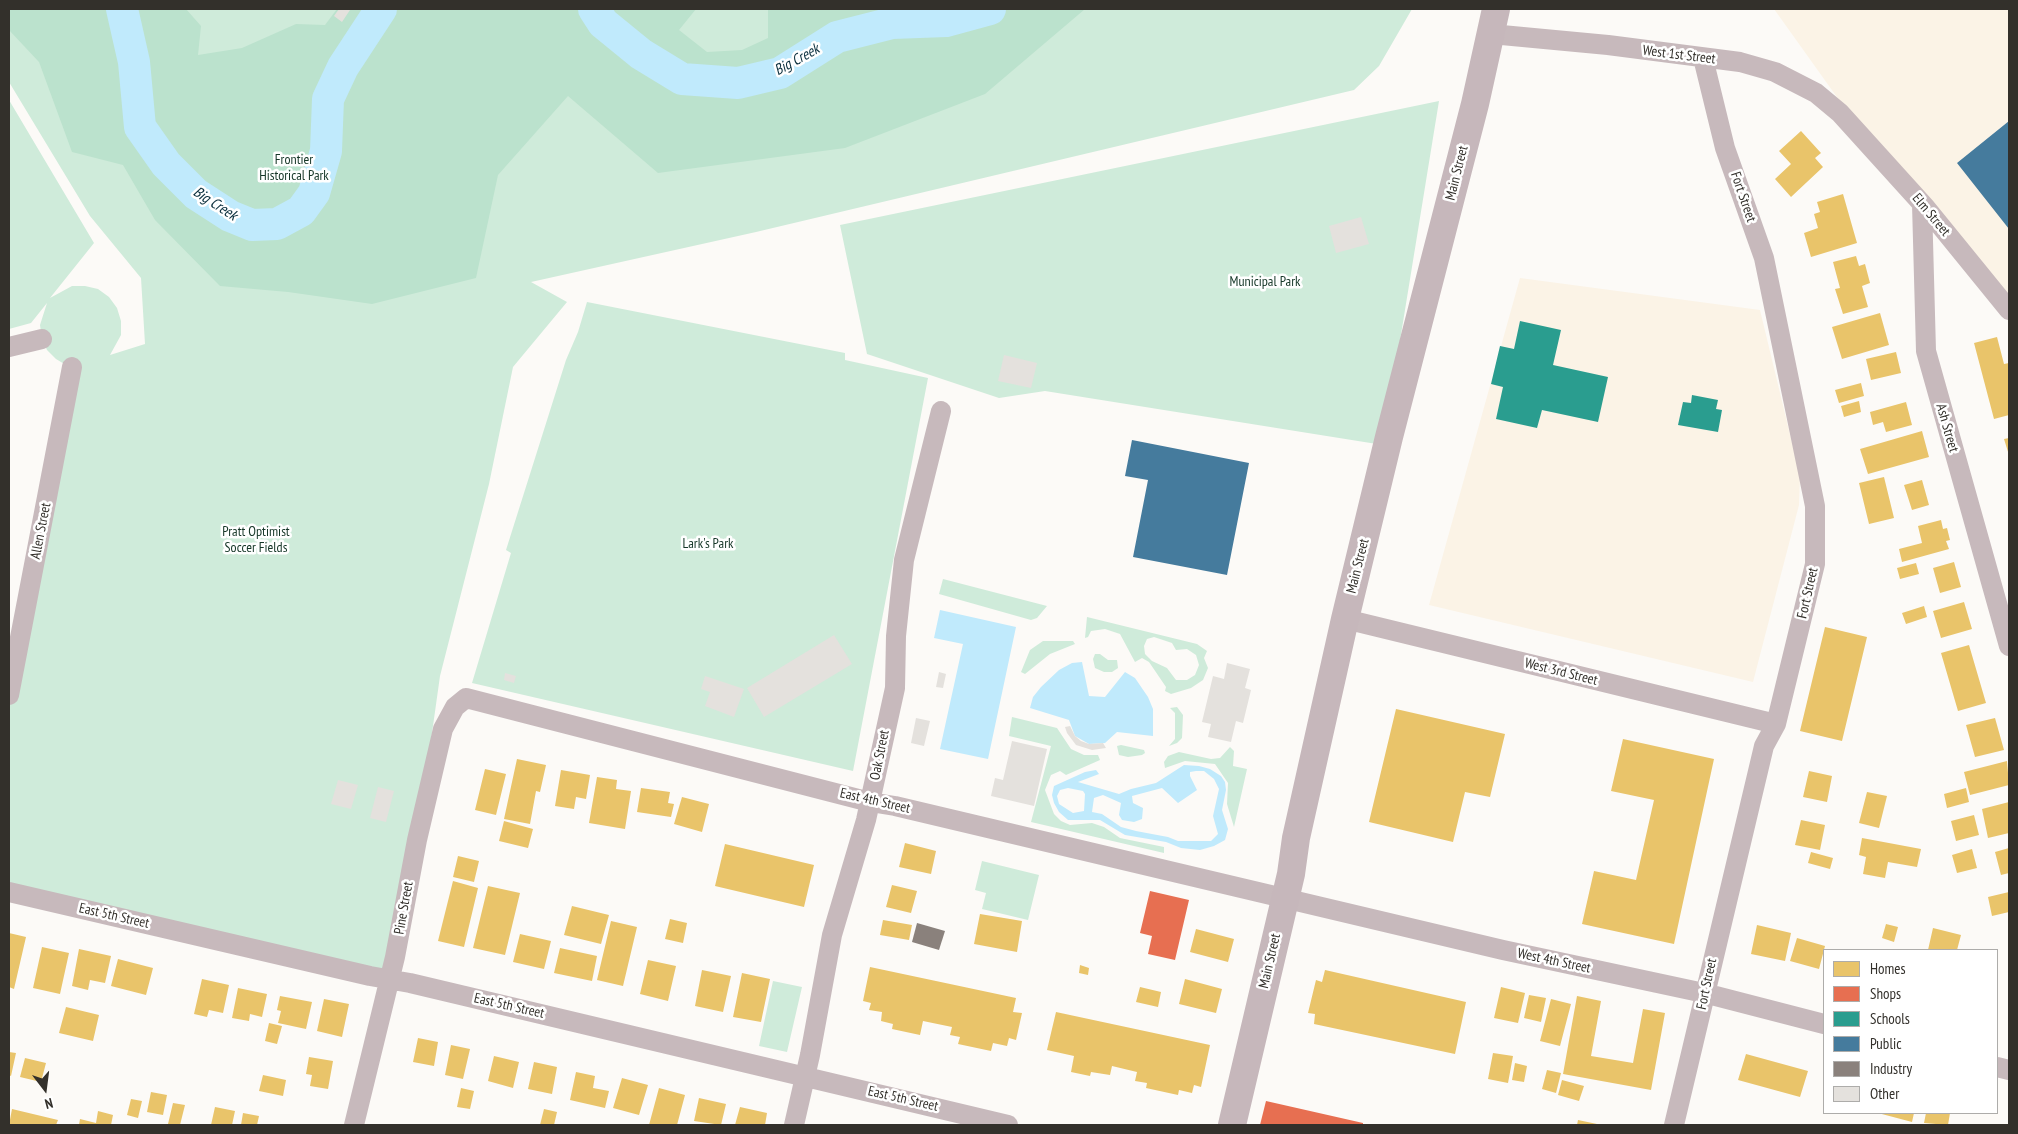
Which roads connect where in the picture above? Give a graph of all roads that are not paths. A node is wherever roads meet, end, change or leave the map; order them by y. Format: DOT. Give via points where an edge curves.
graph roads {
  1 [pos="1494,21"];
  2 [pos="1703,58"];
  3 [pos="1850,123"];
  4 [pos="1922,204"];
  5 [pos="2009,310"];
  6 [pos="42,339"];
  7 [pos="9,347"];
  8 [pos="72,367"];
  9 [pos="941,410"];
  10 [pos="1346,619"];
  11 [pos="2009,646"];
  12 [pos="9,695"];
  13 [pos="466,698"];
  14 [pos="1776,724"];
  15 [pos="870,802"];
  16 [pos="9,892"];
  17 [pos="1285,898"];
  18 [pos="390,980"];
  19 [pos="1704,993"];
  20 [pos="1823,1024"];
  21 [pos="806,1077"];
  22 [pos="354,1125"];
  23 [pos="794,1125"];
  24 [pos="1008,1125"];
  25 [pos="1232,1125"];
  26 [pos="1674,1125"];
  1 -- 2 [label="street, West 1st Street" via="1608,45"];
  1 -- 10 [label="street, Main Street"];
  2 -- 3 [label="street, West 1st Street" via="1740,62 1774,72 1816,93"];
  2 -- 14 [label="street, Fort Street" via="1725,148 1764,258 1815,506 1815,564"];
  3 -- 4 [label="street, Elm Street"];
  4 -- 5 [label="street, Elm Street"];
  4 -- 11 [label="street, Ash Street" via="1926,351"];
  6 -- 7 [label="street"];
  8 -- 12 [label="street, Allen Street"];
  9 -- 15 [label="street, Oak Street" via="904,560 896,636 895,688"];
  10 -- 14 [label="street, West 3rd Street"];
  10 -- 17 [label="street, Main Street"];
  13 -- 15 [label="street, East 4th Street"];
  13 -- 18 [label="street, Pine Street" via="455,707 443,729 417,840"];
  14 -- 19 [label="street, Fort Street" via="1764,746"];
  15 -- 17 [label="street, East 4th Street"];
  15 -- 21 [label="street, Oak Street" via="832,935"];
  16 -- 18 [label="street, East 5th Street"];
  17 -- 19 [label="street, West 4th Street" via="1503,950"];
  17 -- 25 [label="street, Main Street"];
  18 -- 21 [label="street, East 5th Street"];
  18 -- 22 [label="street, Pine Street"];
  19 -- 20 [label="street, West 4th Street"];
  19 -- 26 [label="street, Fort Street"];
  21 -- 23 [label="street, Oak Street"];
  21 -- 24 [label="street, East 5th Street"];
}
